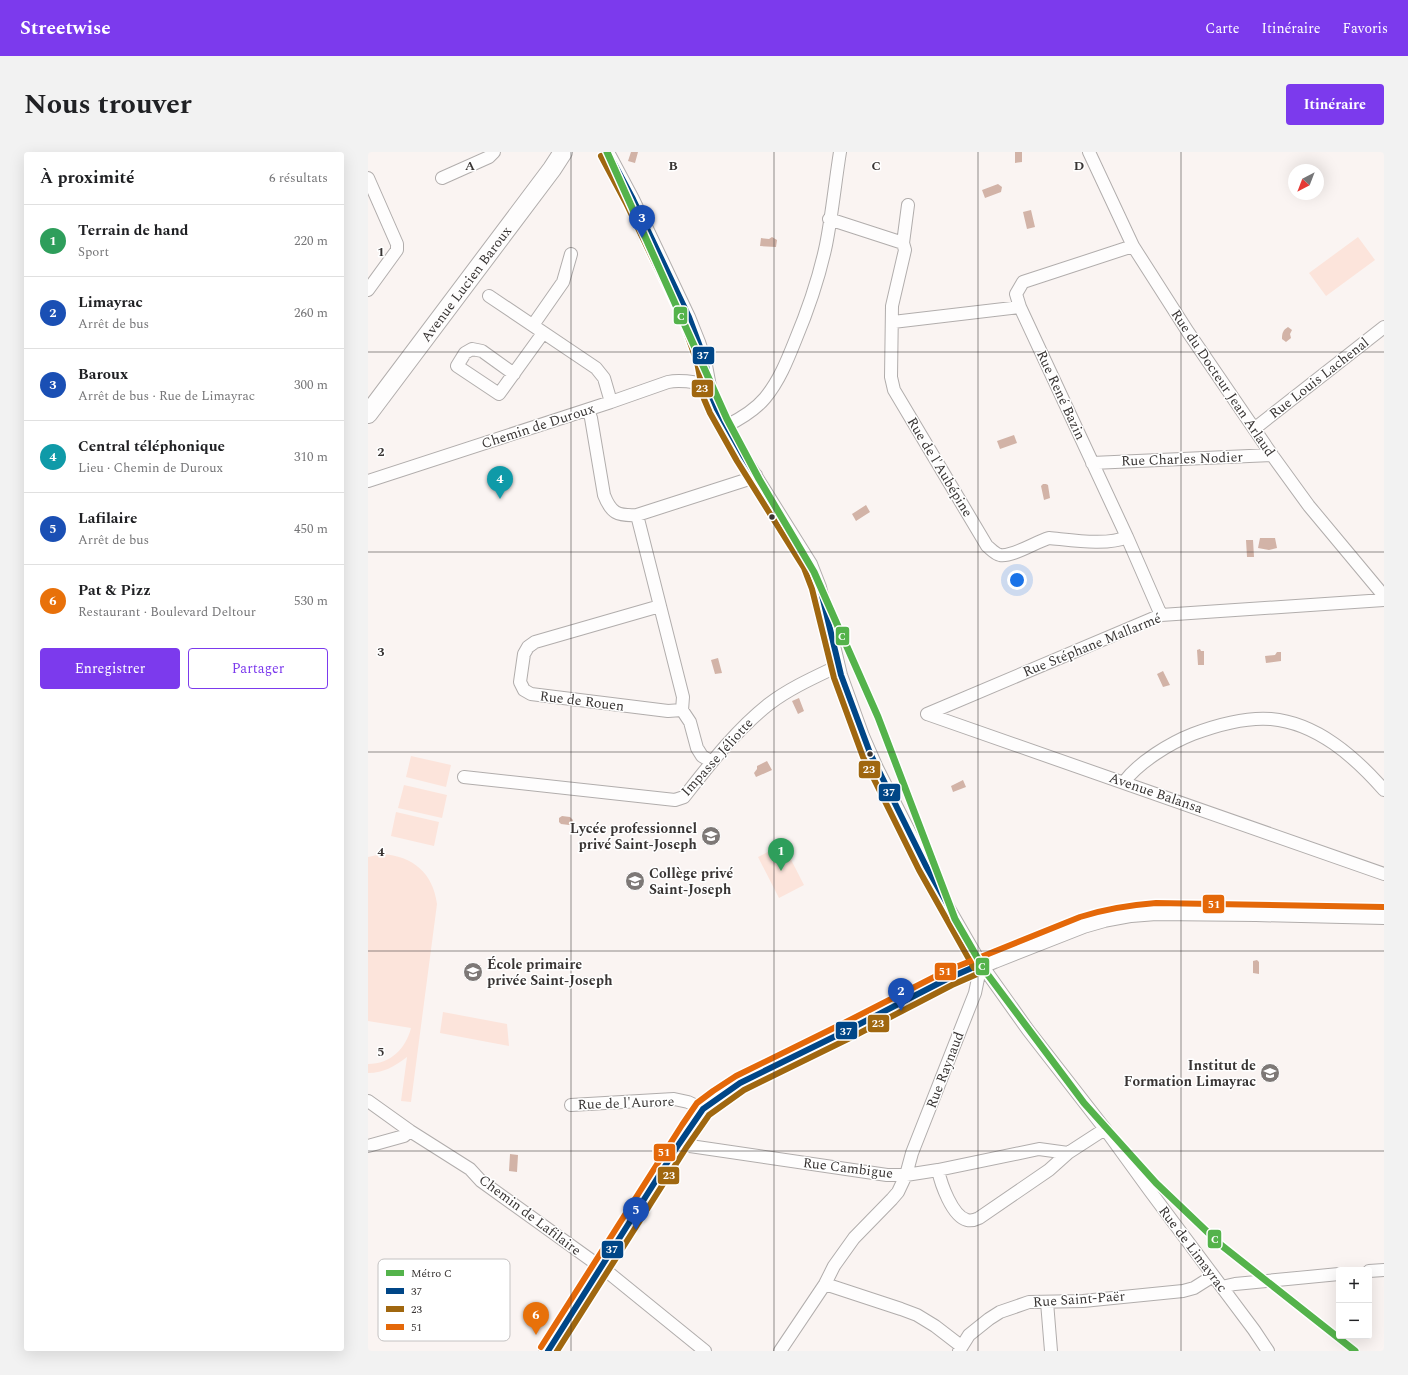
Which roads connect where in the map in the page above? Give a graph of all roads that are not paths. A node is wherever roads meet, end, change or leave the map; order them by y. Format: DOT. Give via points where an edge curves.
graph roads {
  1 [pos="494,152"];
  2 [pos="563,152"];
  3 [pos="608,152"];
  4 [pos="840,152"];
  5 [pos="1088,152"];
  6 [pos="368,178"];
  7 [pos="442,178"];
  8 [pos="908,206"];
  9 [pos="829,219"];
  10 [pos="903,243"];
  11 [pos="1133,246"];
  12 [pos="572,254"];
  13 [pos="368,290"];
  14 [pos="489,296"];
  15 [pos="1020,307"];
  16 [pos="893,322"];
  17 [pos="533,326"];
  18 [pos="1384,327"];
  19 [pos="543,333"];
  20 [pos="514,374"];
  21 [pos="709,384"];
  22 [pos="611,402"];
  23 [pos="588,410"];
  24 [pos="368,414"];
  25 [pos="726,426"];
  26 [pos="1254,429"];
  27 [pos="1272,455"];
  28 [pos="1092,463"];
  29 [pos="756,475"];
  30 [pos="368,481"];
  31 [pos="637,515"];
  32 [pos="1127,537"];
  33 [pos="1384,596"];
  34 [pos="1384,600"];
  35 [pos="660,606"];
  36 [pos="1161,615"];
  37 [pos="838,666"];
  38 [pos="682,710"];
  39 [pos="928,714"];
  40 [pos="712,762"];
  41 [pos="464,777"];
  42 [pos="1124,782"];
  43 [pos="1384,790"];
  44 [pos="1384,874"];
  45 [pos="1384,915"];
  46 [pos="981,964"];
  47 [pos="368,1101"];
  48 [pos="571,1105"];
  49 [pos="703,1109"];
  50 [pos="1105,1129"];
  51 [pos="410,1131"];
  52 [pos="679,1144"];
  53 [pos="368,1146"];
  54 [pos="1068,1153"];
  55 [pos="938,1170"];
  56 [pos="906,1175"];
  57 [pos="601,1267"];
  58 [pos="1384,1270"];
  59 [pos="1372,1271"];
  60 [pos="1336,1274"];
  61 [pos="1213,1276"];
  62 [pos="825,1284"];
  63 [pos="1223,1288"];
  64 [pos="1047,1302"];
  65 [pos="960,1348"];
  66 [pos="548,1351"];
  67 [pos="705,1351"];
  68 [pos="780,1351"];
  69 [pos="1051,1351"];
  70 [pos="1268,1351"];
  1 -- 7 [label="street" via="489,158"];
  2 -- 24 [label="street, Avenue Lucien Baroux"];
  3 -- 21 [label="street, Rue de Limayrac" via="633,199 699,342"];
  4 -- 9 [label="street"];
  5 -- 11 [label="street, Rue du Docteur Jean Arlaud"];
  6 -- 13 [label="street" via="397,244 397,250"];
  8 -- 10 [label="street, Rue de l'Aubépine"];
  9 -- 10 [label="street"];
  9 -- 25 [label="street" via="826,244 814,291 782,372 765,398 742,418"];
  10 -- 16 [label="street, Rue de l'Aubépine" via="904,250 892,306"];
  11 -- 15 [label="street, Rue René Bazin" via="1023,282 1016,294"];
  11 -- 26 [label="street, Rue du Docteur Jean Arlaud"];
  12 -- 17 [label="street" via="563,282"];
  14 -- 17 [label="street"];
  15 -- 16 [label="street"];
  15 -- 28 [label="street, Rue René Bazin"];
  16 -- 32 [label="street, Rue de l'Aubépine" via="891,377 894,390 987,546 1001,555 1010,554 1049,538 1107,542"];
  17 -- 19 [label="street"];
  18 -- 26 [label="street, Rue Louis Lachenal"];
  19 -- 20 [label="street"];
  19 -- 22 [label="street" via="596,368 604,378"];
  21 -- 22 [label="street, Chemin de Duroux" via="678,380"];
  21 -- 25 [label="street, Rue de Limayrac" via="712,397"];
  22 -- 23 [label="street, Chemin de Duroux"];
  23 -- 30 [label="street, Chemin de Duroux"];
  23 -- 31 [label="street" via="608,505 623,516"];
  25 -- 29 [label="street, Rue de Limayrac"];
  26 -- 27 [label="street, Rue du Docteur Jean Arlaud"];
  27 -- 28 [label="street, Rue Charles Nodier"];
  27 -- 33 [label="street, Rue du Docteur Jean Arlaud" via="1309,506"];
  28 -- 32 [label="street, Rue René Bazin"];
  29 -- 31 [label="street"];
  29 -- 37 [label="street, Rue de Limayrac" via="811,564 820,587"];
  31 -- 35 [label="street"];
  32 -- 36 [label="street, Rue René Bazin"];
  34 -- 36 [label="street, Rue Stéphane Mallarmé"];
  35 -- 38 [label="street" via="683,697"];
  35 -- 38 [label="street, Rue de Rouen" via="535,642 524,654 520,682 524,690 531,694 668,711"];
  36 -- 39 [label="street, Rue Stéphane Mallarmé"];
  37 -- 40 [label="street, Impasse Jéliotte" via="769,704 751,719"];
  37 -- 46 [label="street, Rue de Limayrac" via="877,768 939,892"];
  38 -- 40 [label="street" via="690,722 697,748 702,756"];
  39 -- 42 [label="street, Avenue Balansa"];
  40 -- 41 [label="street, Impasse Jéliotte" via="684,797 675,800"];
  42 -- 43 [label="street" via="1139,766 1179,740 1233,722 1271,719 1310,730 1331,742 1356,761"];
  42 -- 44 [label="street, Avenue Balansa"];
  45 -- 46 [label="street" via="1131,912 1084,924"];
  46 -- 49 [label="street" via="740,1083"];
  46 -- 50 [label="street, Rue de Limayrac" via="1028,1030"];
  46 -- 56 [label="street, Rue Raynaud" via="975,993 912,1153"];
  47 -- 51 [label="street, Chemin de Lafilaire"];
  48 -- 49 [label="street, Rue de l'Aurore" via="674,1099"];
  49 -- 52 [label="street"];
  50 -- 54 [label="street"];
  50 -- 61 [label="street, Rue de Limayrac"];
  51 -- 53 [label="street" via="404,1136"];
  51 -- 57 [label="street, Chemin de Lafilaire" via="470,1169 481,1182"];
  52 -- 56 [label="street, Rue Cambigue" via="887,1175"];
  52 -- 57 [label="street"];
  54 -- 55 [label="street, Rue Cambigue" via="1039,1149"];
  54 -- 55 [label="street" via="1049,1170 973,1220 967,1220 955,1212 940,1181"];
  55 -- 56 [label="street, Rue Cambigue"];
  56 -- 62 [label="street, Rue Raynaud" via="898,1192 854,1238"];
  57 -- 66 [label="street"];
  57 -- 67 [label="street, Chemin de Lafilaire"];
  58 -- 59 [label="street"];
  60 -- 63 [label="street" via="1235,1284"];
  61 -- 63 [label="street, Rue de Limayrac"];
  61 -- 64 [label="street, Rue Saint-Paër" via="1194,1288 1183,1291"];
  62 -- 65 [label="street" via="918,1316 935,1326"];
  62 -- 68 [label="street, Rue Raynaud"];
  63 -- 70 [label="street, Rue de Limayrac"];
  64 -- 65 [label="street, Rue Saint-Paër" via="1029,1302 1000,1312 969,1335"];
  64 -- 69 [label="street"];
}
